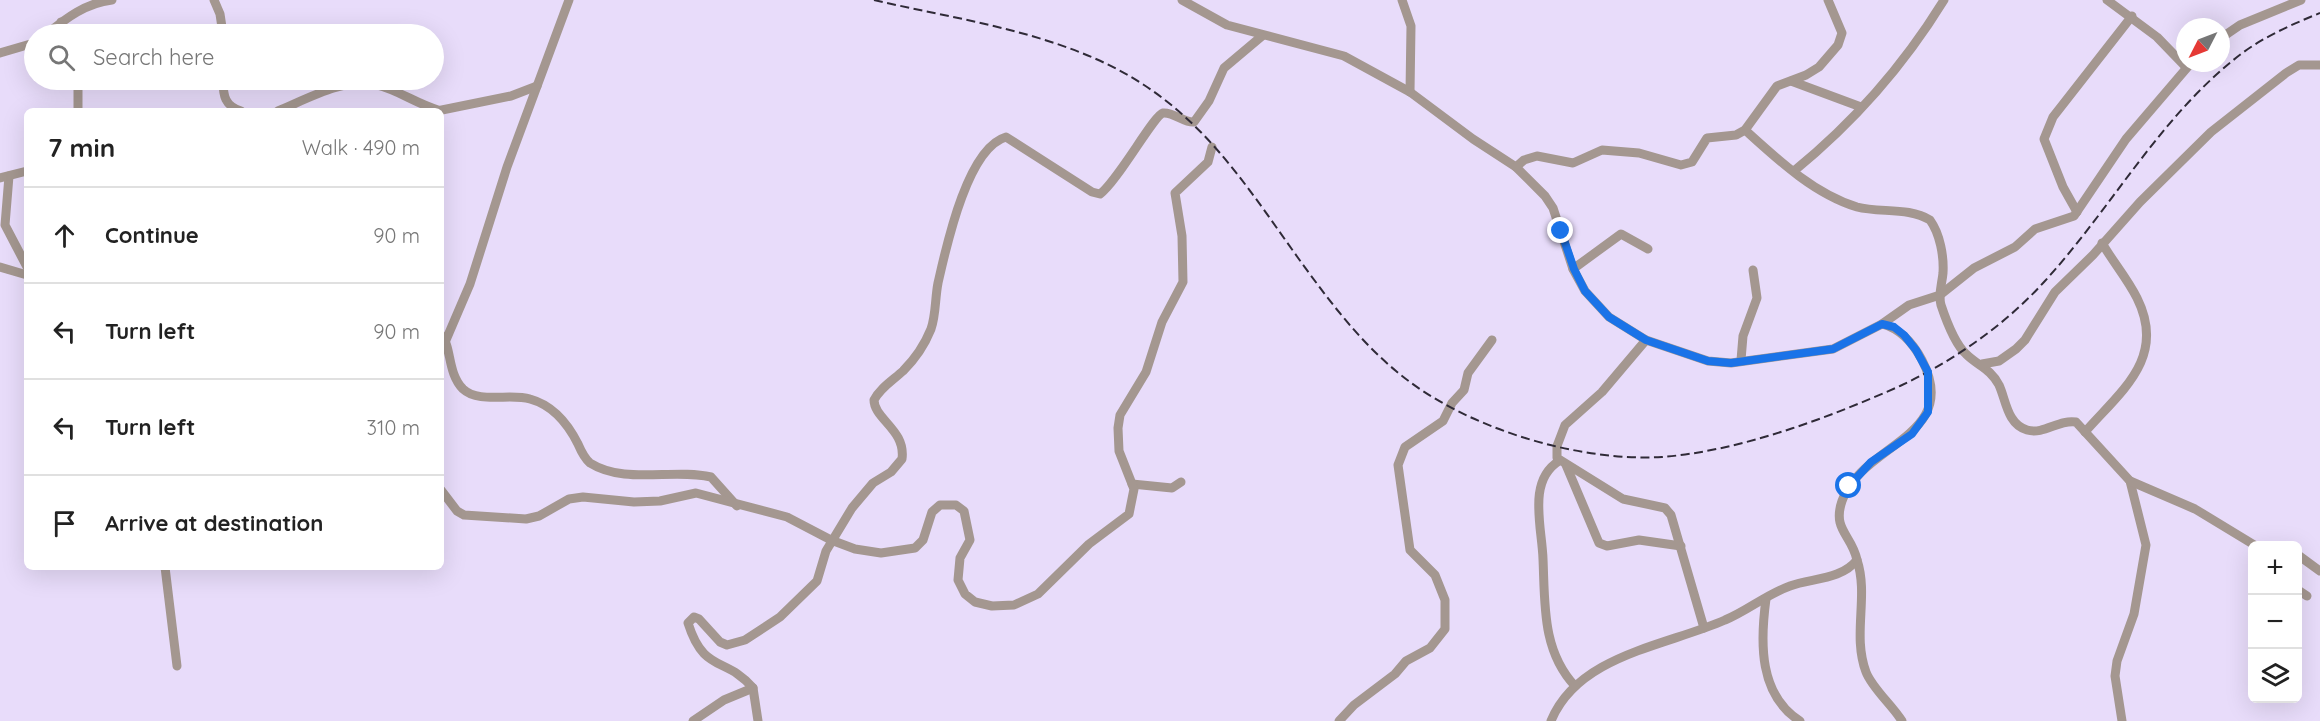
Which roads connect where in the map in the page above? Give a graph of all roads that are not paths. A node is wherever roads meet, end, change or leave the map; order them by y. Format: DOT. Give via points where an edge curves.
graph roads {
  1 [pos="112,0"];
  2 [pos="214,0"];
  3 [pos="569,0"];
  4 [pos="1182,0"];
  5 [pos="1402,0"];
  6 [pos="1828,0"];
  7 [pos="1944,0"];
  8 [pos="2107,0"];
  9 [pos="2301,0"];
  10 [pos="2283,4"];
  11 [pos="2132,16"];
  12 [pos="61,22"];
  13 [pos="59,24"];
  14 [pos="222,24"];
  15 [pos="2230,32"];
  16 [pos="1262,36"];
  17 [pos="24,46"];
  18 [pos="0,53"];
  19 [pos="2176,54"];
  20 [pos="2320,64"];
  21 [pos="2182,72"];
  22 [pos="1791,81"];
  23 [pos="537,86"];
  24 [pos="78,90"];
  25 [pos="223,90"];
  26 [pos="330,90"];
  27 [pos="390,90"];
  28 [pos="1410,92"];
  29 [pos="1862,107"];
  30 [pos="78,108"];
  31 [pos="235,108"];
  32 [pos="286,108"];
  33 [pos="433,108"];
  34 [pos="444,109"];
  35 [pos="1745,130"];
  36 [pos="1212,147"];
  37 [pos="1516,167"];
  38 [pos="1794,171"];
  39 [pos="24,172"];
  40 [pos="4,177"];
  41 [pos="2077,213"];
  42 [pos="2102,243"];
  43 [pos="1648,249"];
  44 [pos="0,267"];
  45 [pos="24,268"];
  46 [pos="1574,269"];
  47 [pos="1753,270"];
  48 [pos="24,272"];
  49 [pos="1940,295"];
  50 [pos="1882,324"];
  51 [pos="444,336"];
  52 [pos="1492,340"];
  53 [pos="1646,340"];
  54 [pos="444,342"];
  55 [pos="1742,360"];
  56 [pos="1982,364"];
  57 [pos="2085,432"];
  58 [pos="1562,463"];
  59 [pos="2130,481"];
  60 [pos="1181,482"];
  61 [pos="1132,484"];
  62 [pos="444,494"];
  63 [pos="737,506"];
  64 [pos="831,540"];
  65 [pos="2248,541"];
  66 [pos="1681,546"];
  67 [pos="2302,558"];
  68 [pos="1857,560"];
  69 [pos="165,570"];
  70 [pos="2320,571"];
  71 [pos="2302,593"];
  72 [pos="2307,596"];
  73 [pos="1766,599"];
  74 [pos="1704,628"];
  75 [pos="177,666"];
  76 [pos="1575,686"];
  77 [pos="753,688"];
  78 [pos="693,721"];
  79 [pos="758,721"];
  80 [pos="1339,721"];
  81 [pos="1551,721"];
  82 [pos="1800,721"];
  83 [pos="1902,721"];
  84 [pos="2122,721"];
  1 -- 12 [label="street" via="88,6"];
  2 -- 14 [label="street"];
  3 -- 23 [label="street"];
  4 -- 16 [label="street" via="1227,25"];
  5 -- 28 [label="street" via="1411,26"];
  6 -- 22 [label="street" via="1841,27 1841,39 1819,66"];
  7 -- 29 [label="street" via="1907,56"];
  8 -- 11 [label="street"];
  9 -- 10 [label="street"];
  10 -- 15 [label="street"];
  11 -- 19 [label="street"];
  11 -- 41 [label="street" via="2053,117 2044,139"];
  12 -- 13 [label="street"];
  16 -- 28 [label="street" via="1344,56"];
  16 -- 64 [label="street" via="1224,68 1194,122 1167,114 1157,117 1133,155 1100,194 1006,137 980,160 964,190 938,285 931,327 915,359 874,400 898,437 902,459 891,472 873,483"];
  17 -- 18 [label="street"];
  20 -- 42 [label="street" via="2299,65 2286,73 2211,132"];
  21 -- 41 [label="street" via="2120,147"];
  22 -- 29 [label="street"];
  22 -- 35 [label="street" via="1770,93"];
  23 -- 34 [label="street" via="511,96"];
  23 -- 51 [label="street" via="470,284"];
  24 -- 30 [label="street"];
  25 -- 31 [label="street" via="228,104"];
  26 -- 32 [label="street"];
  27 -- 33 [label="street"];
  28 -- 37 [label="street"];
  29 -- 38 [label="street"];
  35 -- 37 [label="street" via="1737,135 1707,138 1692,162 1680,165 1639,153 1602,150 1573,163 1537,156"];
  35 -- 38 [label="street"];
  36 -- 61 [label="street" via="1208,162 1175,193 1182,236 1183,282 1162,322 1146,372 1120,415 1118,445"];
  37 -- 46 [label="street" via="1553,208"];
  38 -- 49 [label="street" via="1813,186 1856,206 1930,220 1941,250"];
  39 -- 40 [label="street"];
  40 -- 45 [label="street" via="5,225"];
  41 -- 49 [label="street" via="2035,229 2015,247 1974,268"];
  42 -- 56 [label="street" via="2055,292 2025,340 1999,361"];
  42 -- 57 [label="street" via="2145,315 2148,348 2139,370"];
  43 -- 46 [label="street" via="1621,234"];
  44 -- 48 [label="street"];
  46 -- 53 [label="street" via="1598,307"];
  47 -- 55 [label="street" via="1757,298 1743,336"];
  49 -- 50 [label="street" via="1909,305"];
  49 -- 56 [label="street" via="1945,315 1963,350"];
  50 -- 55 [label="street" via="1833,349"];
  50 -- 68 [label="street" via="1904,335 1928,372 1928,412 1912,434 1858,474 1842,498 1839,528 1855,550"];
  52 -- 80 [label="street" via="1467,374 1464,390 1443,421 1405,447 1398,465 1409,545 1435,575 1445,600 1445,629 1430,648 1406,662"];
  53 -- 55 [label="street" via="1718,363"];
  53 -- 58 [label="street" via="1602,392 1565,425 1557,446"];
  54 -- 63 [label="street" via="451,369 464,389 471,394 528,398 542,403 569,428 591,463 614,472 711,477"];
  56 -- 57 [label="street" via="1990,370 2011,417 2020,426 2042,430 2068,421 2076,422"];
  57 -- 59 [label="street"];
  58 -- 66 [label="street" via="1623,498 1665,508"];
  58 -- 66 [label="street" via="1599,543 1606,546 1639,540"];
  58 -- 76 [label="street" via="1547,469 1538,496 1544,562 1542,586 1556,659"];
  59 -- 65 [label="street" via="2195,509"];
  59 -- 84 [label="street" via="2146,552 2134,614 2116,661"];
  60 -- 61 [label="street" via="1172,488"];
  61 -- 64 [label="street" via="1132,508 1124,519 1089,544 1038,594 1014,605 992,606 975,602 965,594 958,580 960,558 970,540 964,511 956,505 940,505 932,512 923,540 915,548 880,553"];
  62 -- 63 [label="street" via="464,515 508,519 539,516 583,497 651,501 696,493"];
  63 -- 64 [label="street" via="787,517"];
  64 -- 77 [label="street" via="811,590 745,640 723,644 699,619 694,617 688,623 703,656 737,674"];
  66 -- 74 [label="street"];
  67 -- 70 [label="street"];
  68 -- 73 [label="street" via="1845,570 1792,585"];
  68 -- 83 [label="street" via="1863,576 1858,626 1864,666"];
  69 -- 75 [label="street"];
  71 -- 72 [label="street"];
  73 -- 74 [label="street"];
  73 -- 82 [label="street" via="1765,666 1778,702"];
  74 -- 76 [label="street" via="1610,664"];
  76 -- 81 [label="street" via="1558,704"];
  77 -- 78 [label="street" via="724,700"];
  77 -- 79 [label="street"];
}
